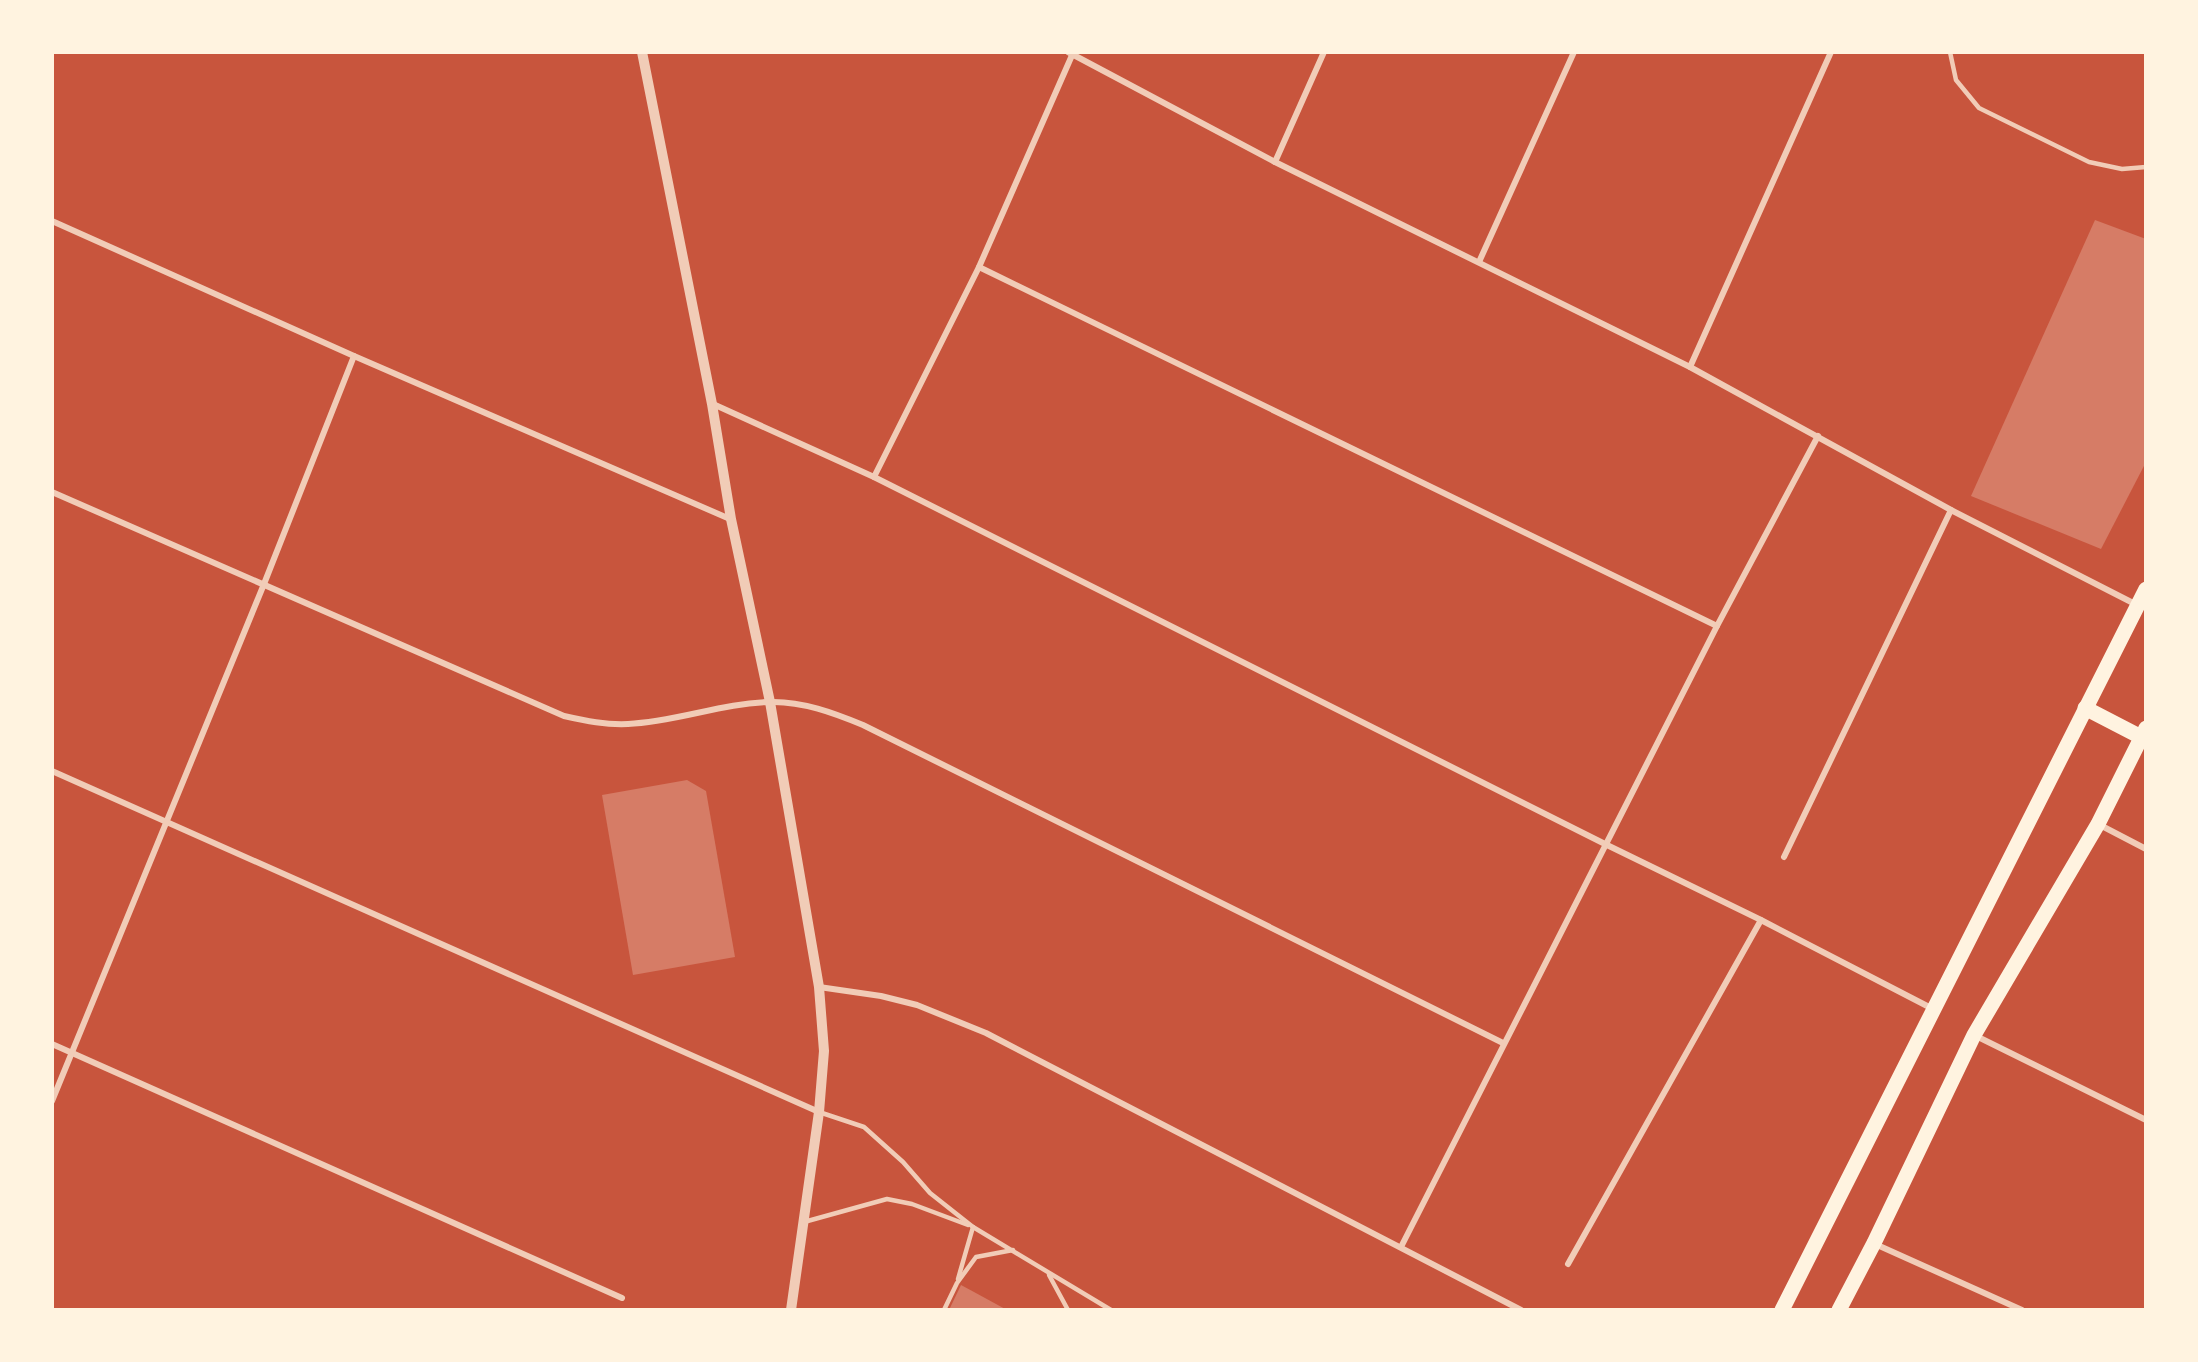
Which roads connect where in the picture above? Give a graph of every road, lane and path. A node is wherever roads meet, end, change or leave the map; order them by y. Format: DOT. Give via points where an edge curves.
graph roads {
  1 [pos="642,52"];
  2 [pos="1324,52"];
  3 [pos="1574,52"];
  4 [pos="1831,52"];
  5 [pos="1950,52"];
  6 [pos="1071,53"];
  7 [pos="1275,162"];
  8 [pos="2145,167"];
  9 [pos="52,221"];
  10 [pos="1479,262"];
  11 [pos="979,267"];
  12 [pos="354,356"];
  13 [pos="1690,367"];
  14 [pos="712,404"];
  15 [pos="1818,436"];
  16 [pos="874,477"];
  17 [pos="52,492"];
  18 [pos="1951,510"];
  19 [pos="731,519"];
  20 [pos="264,584"];
  21 [pos="2145,589"];
  22 [pos="2137,605"];
  23 [pos="1717,626"];
  24 [pos="770,702"];
  25 [pos="2085,708"];
  26 [pos="2143,733"];
  27 [pos="52,771"];
  28 [pos="166,822"];
  29 [pos="2098,824"];
  30 [pos="1607,845"];
  31 [pos="2145,849"];
  32 [pos="1784,857"];
  33 [pos="1761,920"];
  34 [pos="819,987"];
  35 [pos="1933,1009"];
  36 [pos="1974,1035"];
  37 [pos="1503,1043"];
  38 [pos="52,1044"];
  39 [pos="71,1052"];
  40 [pos="52,1101"];
  41 [pos="819,1112"];
  42 [pos="2145,1120"];
  43 [pos="804,1222"];
  44 [pos="973,1227"];
  45 [pos="1874,1243"];
  46 [pos="1401,1246"];
  47 [pos="1012,1250"];
  48 [pos="1568,1264"];
  49 [pos="1048,1273"];
  50 [pos="957,1283"];
  51 [pos="622,1298"];
  52 [pos="791,1310"];
  53 [pos="944,1310"];
  54 [pos="1068,1310"];
  55 [pos="1111,1310"];
  56 [pos="1521,1310"];
  57 [pos="1782,1310"];
  58 [pos="1839,1310"];
  59 [pos="2022,1310"];
  1 -- 14 [label="street"];
  2 -- 7 [label="street"];
  3 -- 10 [label="street"];
  4 -- 13 [label="street"];
  5 -- 8 [label="lane" via="1956,80 1979,108 2089,162 2122,169"];
  6 -- 7 [label="street"];
  6 -- 11 [label="street"];
  7 -- 10 [label="street"];
  9 -- 12 [label="street"];
  10 -- 13 [label="street"];
  11 -- 16 [label="street"];
  11 -- 23 [label="street"];
  12 -- 19 [label="street"];
  12 -- 20 [label="street"];
  13 -- 15 [label="street"];
  14 -- 16 [label="street"];
  14 -- 19 [label="street"];
  15 -- 18 [label="street"];
  15 -- 23 [label="street"];
  16 -- 30 [label="street"];
  17 -- 20 [label="street"];
  18 -- 22 [label="street"];
  18 -- 32 [label="street"];
  19 -- 24 [label="street"];
  20 -- 24 [label="street" via="564,716 600,724 630,724"];
  20 -- 28 [label="street"];
  21 -- 22 [label="main road"];
  22 -- 25 [label="main road"];
  23 -- 30 [label="street"];
  24 -- 34 [label="street"];
  24 -- 37 [label="street" via="830,711 863,725"];
  25 -- 26 [label="main road"];
  25 -- 35 [label="main road"];
  26 -- 29 [label="main road"];
  27 -- 28 [label="street"];
  28 -- 39 [label="street"];
  28 -- 41 [label="street"];
  29 -- 31 [label="street"];
  29 -- 36 [label="main road"];
  30 -- 33 [label="street"];
  30 -- 37 [label="street"];
  33 -- 35 [label="street"];
  33 -- 48 [label="street"];
  34 -- 41 [label="street" via="824,1051"];
  34 -- 46 [label="street" via="917,1005 986,1033"];
  35 -- 57 [label="main road"];
  36 -- 42 [label="street"];
  36 -- 45 [label="main road"];
  37 -- 46 [label="street"];
  38 -- 39 [label="street"];
  39 -- 40 [label="street"];
  39 -- 51 [label="street"];
  41 -- 43 [label="street"];
  41 -- 44 [label="lane" via="864,1127 930,1193"];
  43 -- 44 [label="lane" via="887,1199"];
  43 -- 52 [label="street"];
  44 -- 47 [label="lane"];
  44 -- 50 [label="lane"];
  45 -- 58 [label="main road"];
  45 -- 59 [label="street"];
  46 -- 56 [label="street"];
  47 -- 49 [label="lane"];
  47 -- 50 [label="lane" via="976,1257"];
  49 -- 54 [label="lane"];
  49 -- 55 [label="lane"];
  50 -- 53 [label="lane"];
}
